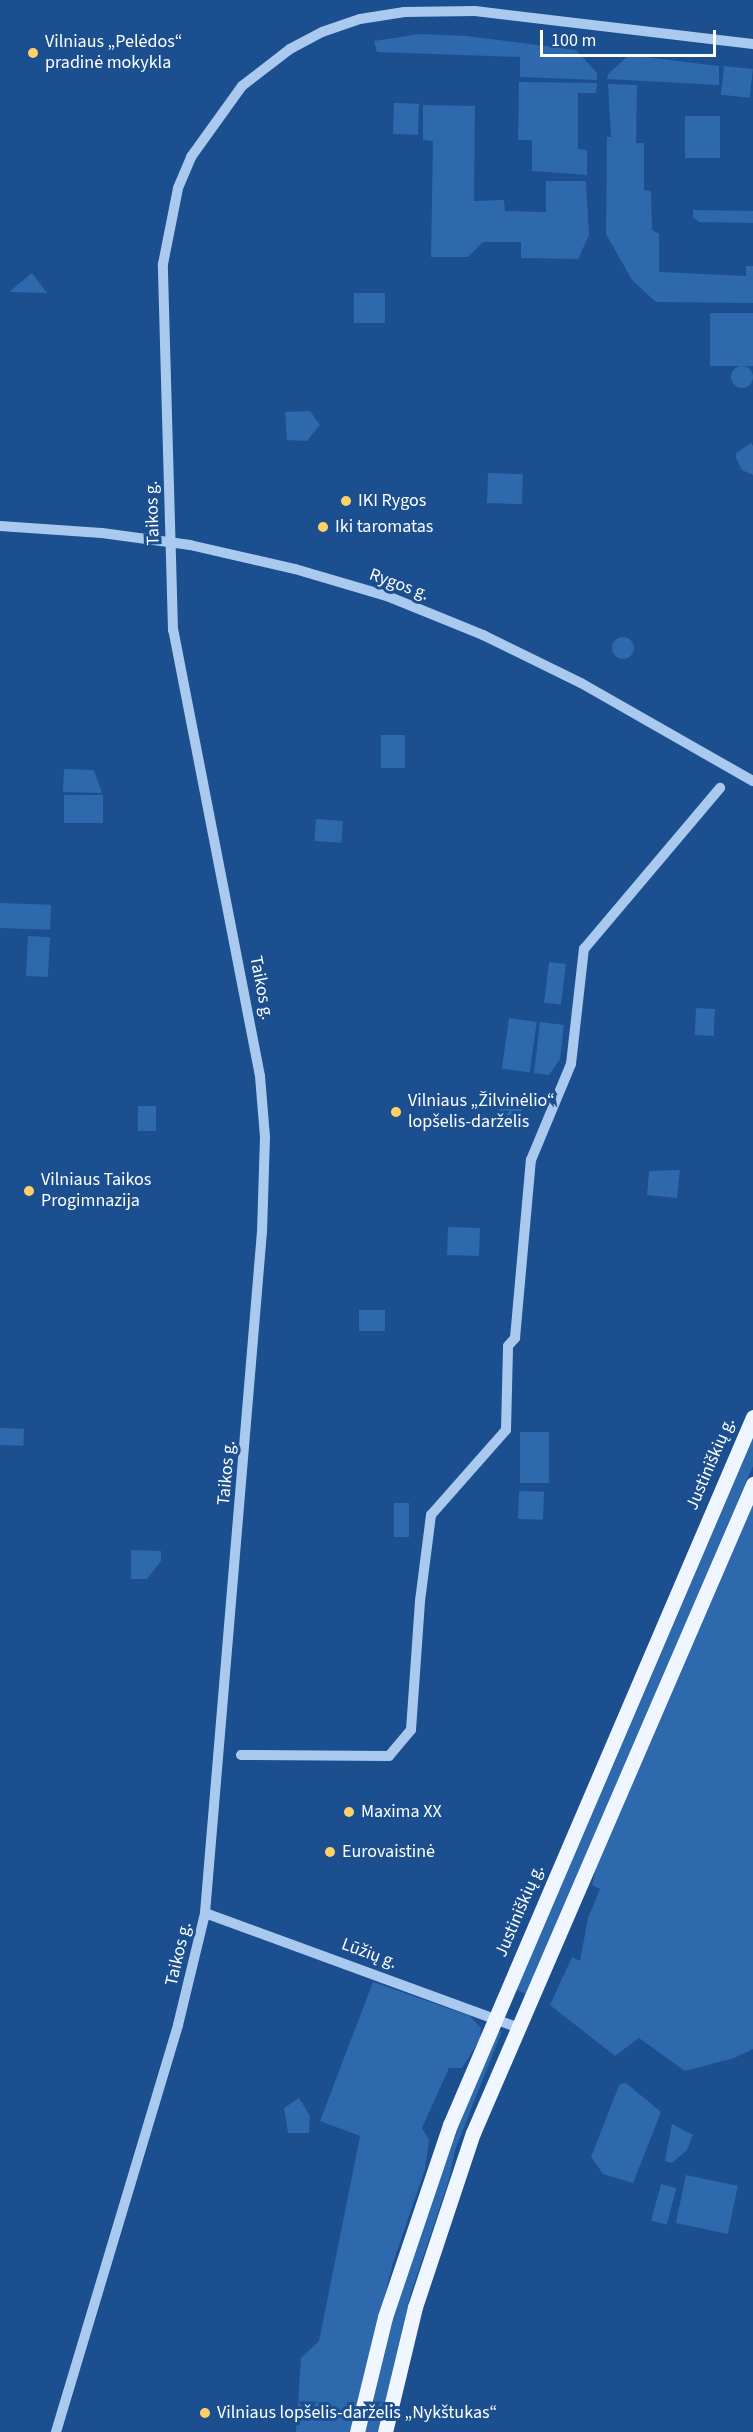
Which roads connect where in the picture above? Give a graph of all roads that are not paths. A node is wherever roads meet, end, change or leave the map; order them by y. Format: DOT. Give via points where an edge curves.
graph roads {
  1 [pos="753,44"];
  2 [pos="0,526"];
  3 [pos="171,542"];
  4 [pos="753,781"];
  5 [pos="720,788"];
  6 [pos="753,1417"];
  7 [pos="753,1484"];
  8 [pos="241,1755"];
  9 [pos="205,1913"];
  10 [pos="496,2018"];
  11 [pos="520,2028"];
  12 [pos="56,2432"];
  13 [pos="357,2432"];
  14 [pos="385,2432"];
  1 -- 3 [label="street, Taikos g." via="495,12 404,12 360,19 322,32 261,69 230,99 191,157 169,218 163,264 163,324"];
  2 -- 3 [label="street, Rygos g."];
  3 -- 4 [label="street, Rygos g." via="294,569 387,596 581,683"];
  3 -- 9 [label="street, Taikos g." via="175,651 249,1006 265,1137 257,1315"];
  5 -- 8 [label="street" via="584,949 571,1064 531,1160 515,1338 508,1346 506,1430 432,1515 420,1601 411,1730 389,1756"];
  6 -- 10 [label="main road, Justiniškių g."];
  7 -- 11 [label="main road"];
  9 -- 10 [label="street, Lūžių g."];
  9 -- 12 [label="street, Taikos g." via="178,2025"];
  10 -- 11 [label="street, Lūžių g."];
  10 -- 13 [label="main road, Justiniškių g." via="414,2225 385,2317"];
  11 -- 14 [label="main road" via="473,2133 445,2213 415,2307"];
}
